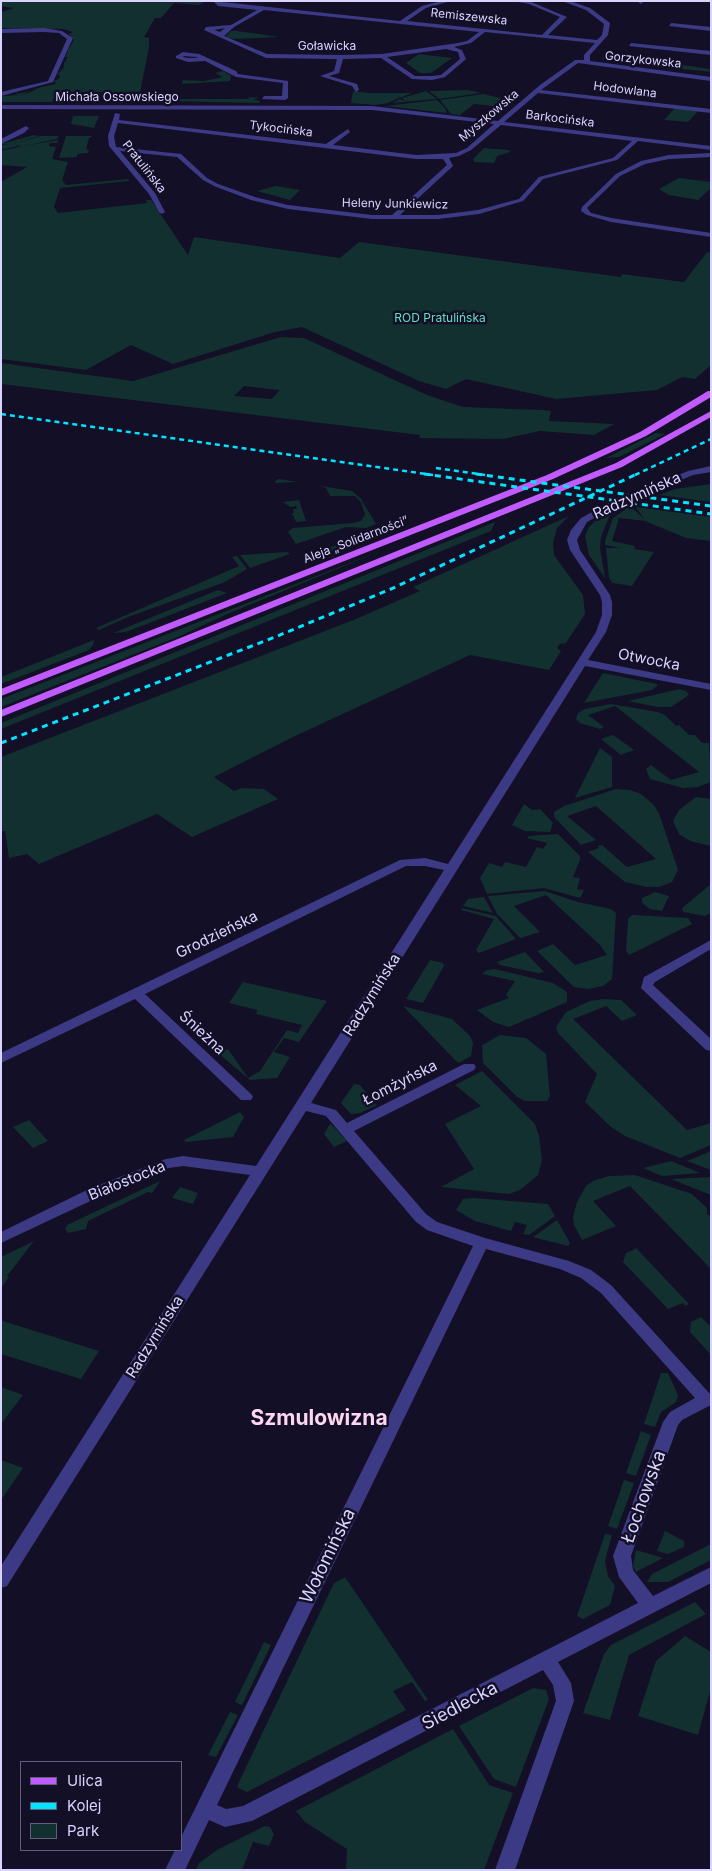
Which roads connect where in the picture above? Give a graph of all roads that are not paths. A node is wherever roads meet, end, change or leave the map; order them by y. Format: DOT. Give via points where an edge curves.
graph roads {
  1 [pos="449,1"];
  2 [pos="516,1"];
  3 [pos="564,1"];
  4 [pos="216,2"];
  5 [pos="264,8"];
  6 [pos="602,19"];
  7 [pos="402,22"];
  8 [pos="671,25"];
  9 [pos="232,26"];
  10 [pos="711,29"];
  11 [pos="484,30"];
  12 [pos="1,31"];
  13 [pos="221,34"];
  14 [pos="544,36"];
  15 [pos="591,41"];
  16 [pos="599,42"];
  17 [pos="631,45"];
  18 [pos="586,46"];
  19 [pos="446,47"];
  20 [pos="578,53"];
  21 [pos="711,53"];
  22 [pos="382,56"];
  23 [pos="340,57"];
  24 [pos="206,59"];
  25 [pos="576,62"];
  26 [pos="588,64"];
  27 [pos="711,79"];
  28 [pos="542,86"];
  29 [pos="356,90"];
  30 [pos="536,91"];
  31 [pos="1,94"];
  32 [pos="264,98"];
  33 [pos="1,108"];
  34 [pos="119,108"];
  35 [pos="711,111"];
  36 [pos="406,112"];
  37 [pos="115,121"];
  38 [pos="500,123"];
  39 [pos="26,128"];
  40 [pos="348,131"];
  41 [pos="637,139"];
  42 [pos="1,142"];
  43 [pos="328,146"];
  44 [pos="711,148"];
  45 [pos="115,150"];
  46 [pos="711,155"];
  47 [pos="445,157"];
  48 [pos="162,212"];
  49 [pos="394,217"];
  50 [pos="711,235"];
  51 [pos="711,393"];
  52 [pos="707,415"];
  53 [pos="711,426"];
  54 [pos="711,461"];
  55 [pos="711,469"];
  56 [pos="691,473"];
  57 [pos="582,662"];
  58 [pos="711,687"];
  59 [pos="1,692"];
  60 [pos="1,714"];
  61 [pos="452,868"];
  62 [pos="711,944"];
  63 [pos="136,993"];
  64 [pos="711,1047"];
  65 [pos="1,1059"];
  66 [pos="469,1067"];
  67 [pos="246,1097"];
  68 [pos="302,1105"];
  69 [pos="347,1129"];
  70 [pos="260,1172"];
  71 [pos="1,1238"];
  72 [pos="482,1243"];
  73 [pos="711,1574"];
  74 [pos="1,1581"];
  75 [pos="650,1606"];
  76 [pos="547,1660"];
  77 [pos="205,1809"];
  78 [pos="174,1870"];
  79 [pos="505,1870"];
  1 -- 7 [label="street" via="424,8"];
  2 -- 14 [label="street" via="530,3 564,17"];
  3 -- 6 [label="street" via="588,9"];
  4 -- 5 [label="street, Remiszewska"];
  5 -- 7 [label="street, Remiszewska"];
  5 -- 9 [label="street"];
  6 -- 15 [label="street" via="602,30"];
  6 -- 16 [label="street" via="608,30"];
  7 -- 11 [label="street, Remiszewska"];
  8 -- 10 [label="street"];
  9 -- 13 [label="street"];
  9 -- 13 [label="street, Goławicka" via="206,29"];
  11 -- 14 [label="street, Remiszewska"];
  11 -- 19 [label="street, Goławicka" via="469,42"];
  12 -- 31 [label="street" via="44,30 60,32 70,38 50,82"];
  13 -- 23 [label="street, Goławicka" via="227,40 266,56"];
  14 -- 15 [label="street, Remiszewska"];
  15 -- 16 [label="street, Remiszewska"];
  15 -- 18 [label="street"];
  16 -- 26 [label="street" via="587,55"];
  17 -- 21 [label="street"];
  19 -- 22 [label="street, Goławicka"];
  19 -- 22 [label="street" via="460,51 464,59 443,76 432,78 414,78"];
  20 -- 25 [label="street"];
  22 -- 23 [label="street, Goławicka"];
  23 -- 29 [label="street" via="339,69 323,76 355,85"];
  24 -- 32 [label="street" via="236,75 286,82 285,98"];
  25 -- 26 [label="street, Gorzykowska"];
  25 -- 28 [label="street, Myszkowska"];
  26 -- 27 [label="street, Gorzykowska"];
  26 -- 28 [label="street, Myszkowska"];
  28 -- 30 [label="street, Myszkowska"];
  30 -- 35 [label="street, Hodowlana"];
  30 -- 38 [label="street, Myszkowska"];
  33 -- 34 [label="street, Michała Ossowskiego"];
  34 -- 36 [label="street, Michała Ossowskiego" via="354,107"];
  34 -- 37 [label="street, Pratulińska"];
  36 -- 38 [label="street, Barkocińska"];
  37 -- 43 [label="street, Tykocińska"];
  37 -- 45 [label="street, Pratulińska" via="111,140"];
  38 -- 41 [label="street, Barkocińska"];
  38 -- 47 [label="street, Myszkowska" via="469,149"];
  39 -- 42 [label="street"];
  40 -- 43 [label="street"];
  41 -- 44 [label="street, Barkocińska"];
  41 -- 49 [label="street, Heleny Junkiewicz" via="615,159 541,178 524,198 507,206 452,216"];
  43 -- 47 [label="street, Tykocińska" via="416,157"];
  45 -- 48 [label="street, Pratulińska" via="152,193"];
  45 -- 49 [label="street, Heleny Junkiewicz" via="179,155 205,179 260,201 345,215"];
  46 -- 50 [label="street" via="643,162 618,175 584,208 589,214 642,226"];
  47 -- 49 [label="street" via="451,165"];
  51 -- 52 [label="main road"];
  51 -- 59 [label="main road, Aleja „Solidarności”" via="643,434 550,477"];
  52 -- 53 [label="main road"];
  52 -- 60 [label="main road, Aleja „Solidarności”" via="619,465"];
  54 -- 56 [label="street"];
  55 -- 56 [label="street, Radzymińska"];
  56 -- 57 [label="street, Radzymińska" via="608,507 584,520 574,533 575,550 605,594 608,608 601,632"];
  57 -- 58 [label="street, Otwocka"];
  57 -- 61 [label="street, Radzymińska"];
  61 -- 63 [label="street, Grodzieńska" via="425,862 404,863"];
  61 -- 68 [label="street, Radzymińska"];
  62 -- 64 [label="street" via="649,980 647,988"];
  63 -- 65 [label="street, Grodzieńska"];
  63 -- 67 [label="street, Śnieżna"];
  66 -- 69 [label="street, Łomżyńska"];
  68 -- 69 [label="street" via="331,1113"];
  68 -- 70 [label="street, Radzymińska"];
  69 -- 72 [label="street" via="421,1218 446,1232"];
  70 -- 71 [label="street, Białostocka" via="182,1161 166,1164 96,1192"];
  70 -- 74 [label="street, Radzymińska"];
  72 -- 75 [label="street, Łochowska" via="564,1265 593,1279 606,1289 706,1400 671,1422 622,1556 625,1572"];
  72 -- 77 [label="street, Wołomińska"];
  73 -- 75 [label="street, Siedlecka"];
  75 -- 76 [label="street, Siedlecka"];
  76 -- 77 [label="street, Siedlecka" via="245,1816 225,1818"];
  76 -- 79 [label="street" via="562,1683 565,1701"];
  77 -- 78 [label="street, Wołomińska"];
}
